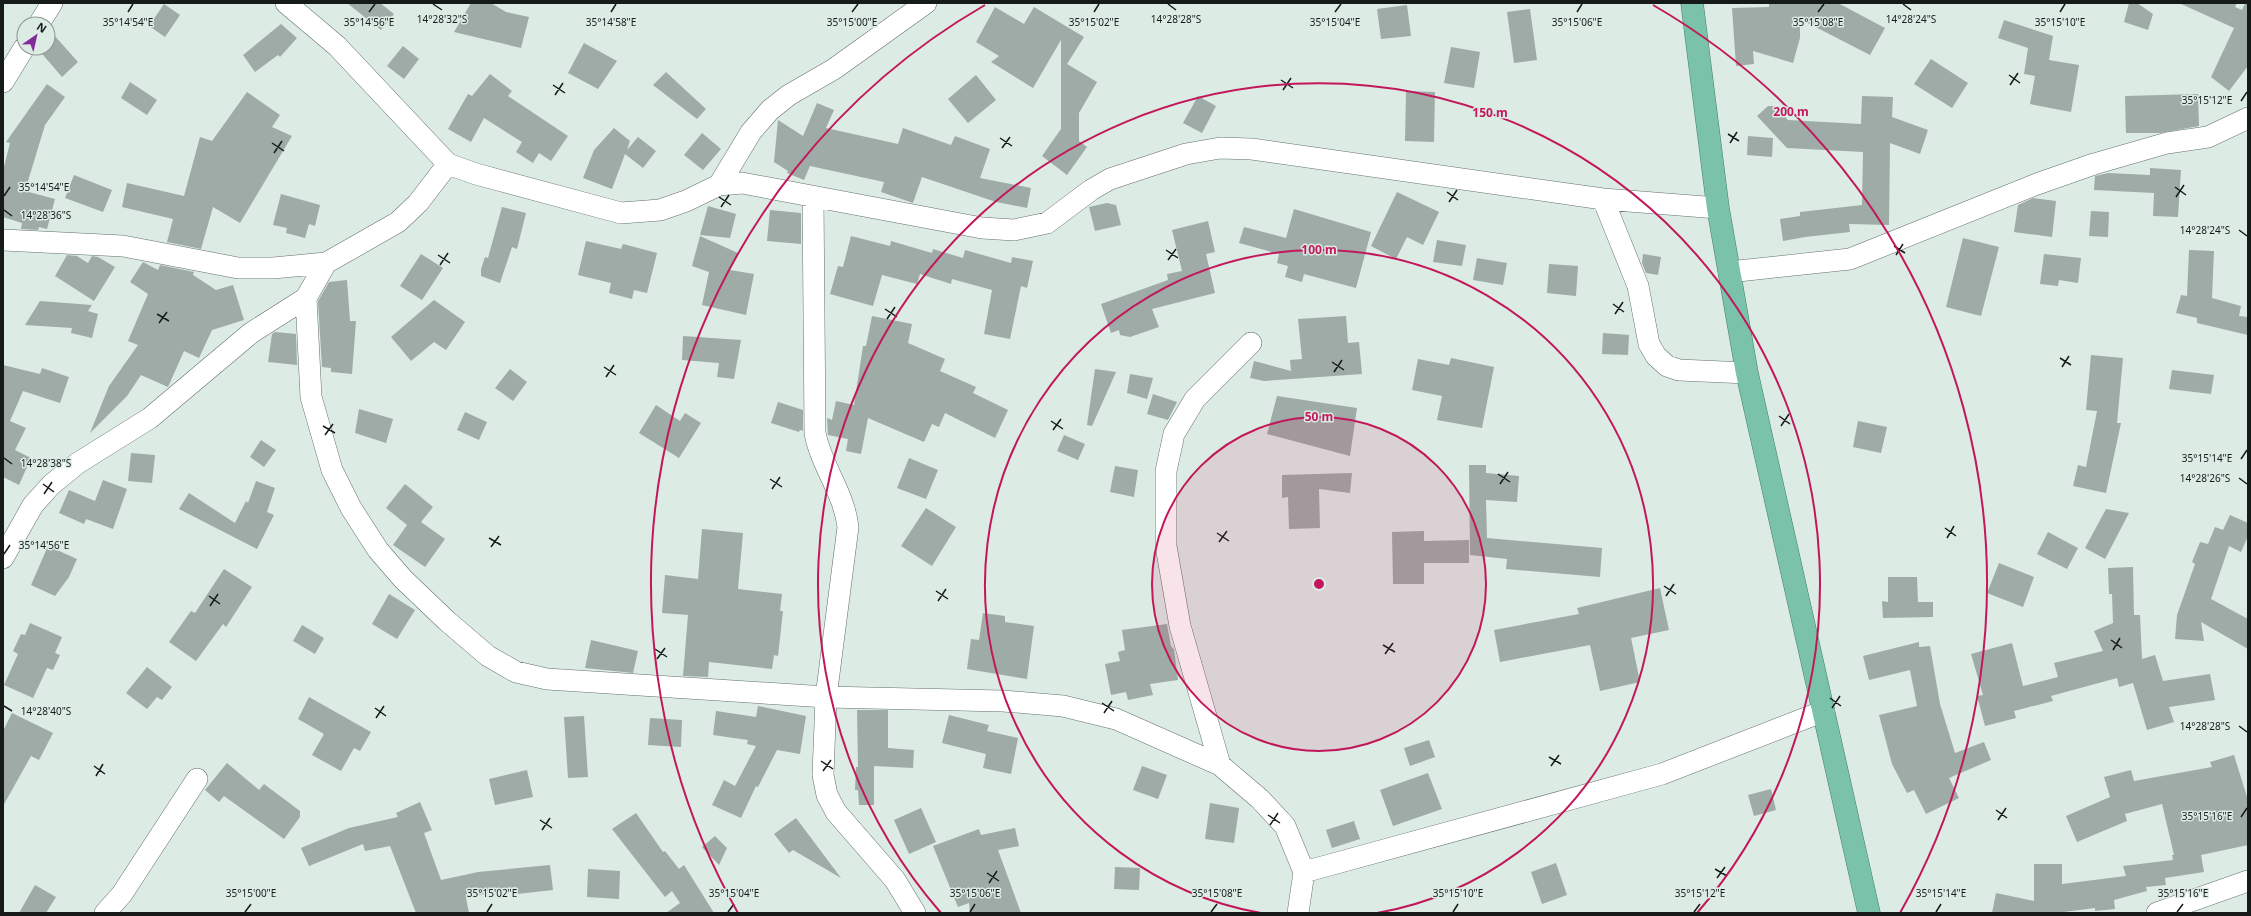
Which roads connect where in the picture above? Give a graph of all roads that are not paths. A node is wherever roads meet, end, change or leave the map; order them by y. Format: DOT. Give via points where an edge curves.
graph roads {
  1 [pos="52,3"];
  2 [pos="286,3"];
  3 [pos="926,3"];
  4 [pos="1692,3"];
  5 [pos="44,16"];
  6 [pos="19,56"];
  7 [pos="3,82"];
  8 [pos="2248,118"];
  9 [pos="448,164"];
  10 [pos="718,185"];
  11 [pos="813,197"];
  12 [pos="1603,199"];
  13 [pos="1718,208"];
  14 [pos="3,240"];
  15 [pos="326,263"];
  16 [pos="1729,272"];
  17 [pos="306,298"];
  18 [pos="1251,343"];
  19 [pos="1747,373"];
  20 [pos="3,558"];
  21 [pos="826,697"];
  22 [pos="1824,711"];
  23 [pos="1220,765"];
  24 [pos="197,779"];
  25 [pos="1304,872"];
  26 [pos="2248,881"];
  27 [pos="105,913"];
  28 [pos="915,913"];
  29 [pos="1298,913"];
  30 [pos="1869,913"];
  31 [pos="2157,913"];
  1 -- 5 [label="street"];
  2 -- 9 [label="street" via="337,46"];
  3 -- 10 [label="street" via="834,69 789,95 770,110 751,132"];
  4 -- 13 [label="highway"];
  6 -- 7 [label="street"];
  8 -- 16 [label="street" via="2208,138 2167,143 2087,166 1850,259"];
  9 -- 10 [label="street" via="621,213 660,210 686,201"];
  9 -- 15 [label="street" via="418,203 398,222"];
  10 -- 11 [label="street" via="759,185"];
  11 -- 12 [label="street" via="982,228 1014,230 1047,223 1110,179 1186,154 1220,148 1252,149"];
  11 -- 21 [label="street" via="815,433 818,447 840,492 848,526"];
  12 -- 13 [label="street"];
  12 -- 19 [label="street" via="1638,286 1649,344 1656,356 1667,366 1679,370"];
  13 -- 16 [label="highway"];
  14 -- 15 [label="street" via="123,246 238,268"];
  15 -- 17 [label="street"];
  16 -- 19 [label="highway"];
  17 -- 20 [label="street" via="251,333 150,418 78,463 51,485 33,505"];
  17 -- 21 [label="street" via="311,397 332,470 378,550 403,579 488,656 516,672 547,680"];
  18 -- 23 [label="street" via="1195,399 1174,434 1166,471 1166,546 1180,626"];
  19 -- 22 [label="highway"];
  21 -- 23 [label="street" via="1003,701 1063,706 1116,719"];
  21 -- 28 [label="street" via="823,775 826,794 836,812 896,880"];
  22 -- 25 [label="street" via="1662,774"];
  22 -- 30 [label="highway"];
  23 -- 25 [label="street" via="1260,799 1285,826"];
  24 -- 27 [label="street" via="122,894"];
  25 -- 29 [label="street"];
  26 -- 31 [label="street"];
}
